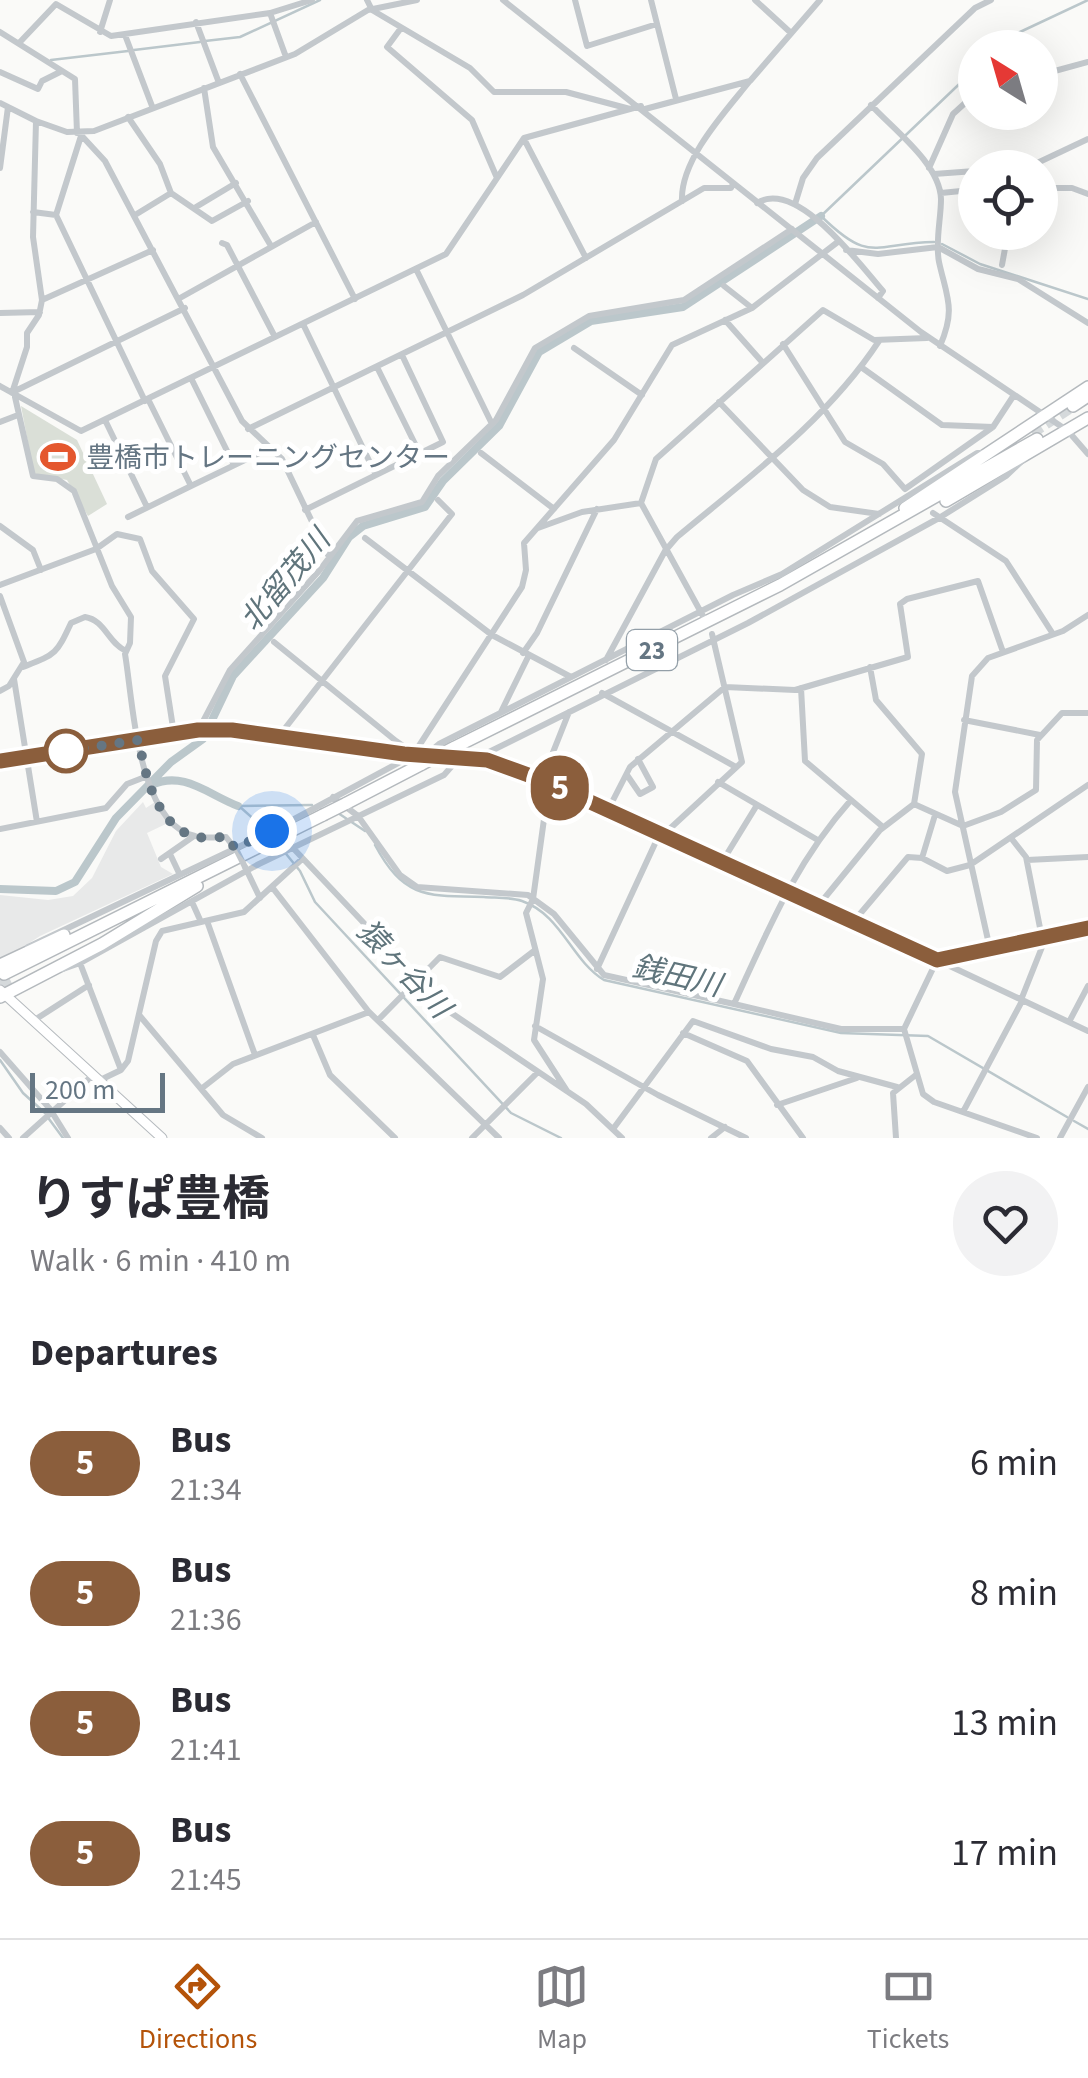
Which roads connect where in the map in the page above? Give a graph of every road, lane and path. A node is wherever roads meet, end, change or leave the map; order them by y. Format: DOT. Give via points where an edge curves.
graph roads {
  1 [pos="110,0"];
  2 [pos="312,0"];
  3 [pos="367,0"];
  4 [pos="417,0"];
  5 [pos="503,0"];
  6 [pos="574,0"];
  7 [pos="651,0"];
  8 [pos="755,0"];
  9 [pos="820,0"];
  10 [pos="991,0"];
  11 [pos="372,10"];
  12 [pos="272,19"];
  13 [pos="196,22"];
  14 [pos="657,24"];
  15 [pos="401,28"];
  16 [pos="0,32"];
  17 [pos="100,32"];
  18 [pos="791,33"];
  19 [pos="125,35"];
  20 [pos="20,42"];
  21 [pos="286,56"];
  22 [pos="1088,62"];
  23 [pos="63,70"];
  24 [pos="1058,70"];
  25 [pos="0,72"];
  26 [pos="240,74"];
  27 [pos="750,81"];
  28 [pos="219,82"];
  29 [pos="204,88"];
  30 [pos="676,99"];
  31 [pos="4,105"];
  32 [pos="872,105"];
  33 [pos="152,106"];
  34 [pos="640,108"];
  35 [pos="958,110"];
  36 [pos="128,117"];
  37 [pos="36,121"];
  38 [pos="80,134"];
  39 [pos="524,138"];
  40 [pos="1088,139"];
  41 [pos="1058,153"];
  42 [pos="697,154"];
  43 [pos="0,168"];
  44 [pos="931,171"];
  45 [pos="958,171"];
  46 [pos="497,178"];
  47 [pos="236,183"];
  48 [pos="734,184"];
  49 [pos="1058,188"];
  50 [pos="958,191"];
  51 [pos="941,193"];
  52 [pos="171,194"];
  53 [pos="1088,194"];
  54 [pos="682,200"];
  55 [pos="248,201"];
  56 [pos="757,203"];
  57 [pos="794,204"];
  58 [pos="196,208"];
  59 [pos="34,212"];
  60 [pos="56,215"];
  61 [pos="135,215"];
  62 [pos="316,222"];
  63 [pos="794,231"];
  64 [pos="839,241"];
  65 [pos="222,242"];
  66 [pos="939,244"];
  67 [pos="271,246"];
  68 [pos="153,250"];
  69 [pos="846,250"];
  70 [pos="1005,250"];
  71 [pos="822,253"];
  72 [pos="586,258"];
  73 [pos="1002,265"];
  74 [pos="236,266"];
  75 [pos="416,269"];
  76 [pos="87,280"];
  77 [pos="724,286"];
  78 [pos="180,298"];
  79 [pos="878,298"];
  80 [pos="354,299"];
  81 [pos="42,300"];
  82 [pos="185,308"];
  83 [pos="752,308"];
  84 [pos="0,312"];
  85 [pos="40,312"];
  86 [pos="725,320"];
  87 [pos="1088,323"];
  88 [pos="303,324"];
  89 [pos="446,333"];
  90 [pos="275,337"];
  91 [pos="929,338"];
  92 [pos="879,341"];
  93 [pos="118,343"];
  94 [pos="783,344"];
  95 [pos="940,346"];
  96 [pos="574,348"];
  97 [pos="402,355"];
  98 [pos="763,363"];
  99 [pos="216,366"];
  100 [pos="377,367"];
  101 [pos="862,368"];
  102 [pos="191,378"];
  103 [pos="0,386"];
  104 [pos="334,387"];
  105 [pos="1087,389"];
  106 [pos="13,394"];
  107 [pos="642,395"];
  108 [pos="1014,395"];
  109 [pos="146,400"];
  110 [pos="719,402"];
  111 [pos="1088,404"];
  112 [pos="824,409"];
  113 [pos="1079,412"];
  114 [pos="18,415"];
  115 [pos="1044,415"];
  116 [pos="105,420"];
  117 [pos="0,422"];
  118 [pos="492,424"];
  119 [pos="993,427"];
  120 [pos="248,429"];
  121 [pos="1068,432"];
  122 [pos="270,448"];
  123 [pos="480,453"];
  124 [pos="985,453"];
  125 [pos="420,454"];
  126 [pos="1088,454"];
  127 [pos="1026,457"];
  128 [pos="772,459"];
  129 [pos="234,465"];
  130 [pos="376,475"];
  131 [pos="191,486"];
  132 [pos="438,500"];
  133 [pos="641,503"];
  134 [pos="147,508"];
  135 [pos="554,509"];
  136 [pos="597,509"];
  137 [pos="306,510"];
  138 [pos="936,516"];
  139 [pos="128,518"];
  140 [pos="880,520"];
  141 [pos="0,526"];
  142 [pos="537,528"];
  143 [pos="365,538"];
  144 [pos="98,546"];
  145 [pos="847,547"];
  146 [pos="665,551"];
  147 [pos="329,556"];
  148 [pos="812,568"];
  149 [pos="41,570"];
  150 [pos="407,570"];
  151 [pos="0,585"];
  152 [pos="0,596"];
  153 [pos="703,615"];
  154 [pos="1088,615"];
  155 [pos="1053,634"];
  156 [pos="492,635"];
  157 [pos="714,637"];
  158 [pos="274,642"];
  159 [pos="126,651"];
  160 [pos="1003,652"];
  161 [pos="526,654"];
  162 [pos="606,661"];
  163 [pos="23,667"];
  164 [pos="870,667"];
  165 [pos="14,678"];
  166 [pos="574,679"];
  167 [pos="320,682"];
  168 [pos="725,686"];
  169 [pos="801,688"];
  170 [pos="0,690"];
  171 [pos="602,693"];
  172 [pos="569,712"];
  173 [pos="1088,713"];
  174 [pos="501,714"];
  175 [pos="964,720"];
  176 [pos="203,730"];
  177 [pos="672,731"];
  178 [pos="174,734"];
  179 [pos="1041,735"];
  180 [pos="279,736"];
  181 [pos="139,740"];
  182 [pos="456,753"];
  183 [pos="416,755"];
  184 [pos="29,756"];
  185 [pos="487,760"];
  186 [pos="638,760"];
  187 [pos="0,761"];
  188 [pos="736,767"];
  189 [pos="626,774"];
  190 [pos="146,778"];
  191 [pos="546,781"];
  192 [pos="718,782"];
  193 [pos="1088,785"];
  194 [pos="339,800"];
  195 [pos="850,800"];
  196 [pos="914,804"];
  197 [pos="757,805"];
  198 [pos="608,810"];
  199 [pos="935,814"];
  200 [pos="354,820"];
  201 [pos="37,822"];
  202 [pos="963,826"];
  203 [pos="884,827"];
  204 [pos="0,829"];
  205 [pos="194,836"];
  206 [pos="271,836"];
  207 [pos="661,836"];
  208 [pos="1011,838"];
  209 [pos="816,839"];
  210 [pos="236,849"];
  211 [pos="286,851"];
  212 [pos="170,854"];
  213 [pos="1088,857"];
  214 [pos="922,858"];
  215 [pos="161,859"];
  216 [pos="1027,860"];
  217 [pos="722,862"];
  218 [pos="297,864"];
  219 [pos="972,864"];
  220 [pos="246,869"];
  221 [pos="179,873"];
  222 [pos="272,887"];
  223 [pos="168,892"];
  224 [pos="785,892"];
  225 [pos="260,898"];
  226 [pos="192,902"];
  227 [pos="531,902"];
  228 [pos="818,906"];
  229 [pos="157,921"];
  230 [pos="204,922"];
  231 [pos="853,922"];
  232 [pos="1088,928"];
  233 [pos="162,931"];
  234 [pos="1044,938"];
  235 [pos="990,948"];
  236 [pos="534,950"];
  237 [pos="21,955"];
  238 [pos="937,960"];
  239 [pos="80,964"];
  240 [pos="57,968"];
  241 [pos="597,969"];
  242 [pos="5,973"];
  243 [pos="418,981"];
  244 [pos="89,986"];
  245 [pos="1088,986"];
  246 [pos="2,994"];
  247 [pos="1021,1000"];
  248 [pos="734,1004"];
  249 [pos="369,1012"];
  250 [pos="139,1015"];
  251 [pos="378,1020"];
  252 [pos="33,1021"];
  253 [pos="1069,1022"];
  254 [pos="534,1026"];
  255 [pos="1088,1031"];
  256 [pos="683,1033"];
  257 [pos="904,1033"];
  258 [pos="313,1034"];
  259 [pos="0,1052"];
  260 [pos="255,1055"];
  261 [pos="121,1070"];
  262 [pos="538,1072"];
  263 [pos="916,1074"];
  264 [pos="858,1077"];
  265 [pos="95,1078"];
  266 [pos="645,1087"];
  267 [pos="896,1087"];
  268 [pos="1088,1087"];
  269 [pos="201,1088"];
  270 [pos="568,1093"];
  271 [pos="777,1105"];
  272 [pos="962,1112"];
  273 [pos="51,1114"];
  274 [pos="485,1123"];
  275 [pos="724,1127"];
  276 [pos="0,1128"];
  277 [pos="613,1129"];
  278 [pos="9,1138"];
  279 [pos="22,1138"];
  280 [pos="68,1138"];
  281 [pos="162,1138"];
  282 [pos="262,1138"];
  283 [pos="395,1138"];
  284 [pos="472,1138"];
  285 [pos="499,1138"];
  286 [pos="622,1138"];
  287 [pos="711,1138"];
  288 [pos="746,1138"];
  289 [pos="802,1138"];
  290 [pos="896,1138"];
  291 [pos="1034,1138"];
  292 [pos="1060,1138"];
  1 -- 17 [label="street"];
  2 -- 12 [label="street"];
  3 -- 11 [label="street"];
  4 -- 11 [label="street"];
  5 -- 34 [label="street"];
  6 -- 14 [label="street" via="587,46"];
  7 -- 14 [label="street"];
  8 -- 18 [label="street"];
  9 -- 18 [label="street"];
  10 -- 32 [label="street" via="974,8"];
  11 -- 15 [label="street"];
  11 -- 21 [label="street"];
  12 -- 13 [label="street"];
  12 -- 21 [label="street"];
  13 -- 19 [label="street"];
  13 -- 28 [label="street"];
  14 -- 30 [label="street"];
  15 -- 34 [label="street" via="470,68 494,92 566,92"];
  15 -- 46 [label="street" via="387,47 472,120"];
  16 -- 20 [label="street"];
  17 -- 19 [label="street"];
  17 -- 20 [label="street" via="60,4"];
  18 -- 27 [label="street"];
  19 -- 33 [label="street"];
  20 -- 23 [label="street"];
  21 -- 26 [label="street"];
  22 -- 24 [label="street"];
  23 -- 25 [label="street" via="38,90"];
  23 -- 38 [label="street" via="76,82"];
  26 -- 28 [label="street"];
  26 -- 62 [label="street"];
  27 -- 30 [label="street"];
  27 -- 42 [label="street"];
  28 -- 29 [label="street"];
  29 -- 33 [label="street"];
  29 -- 47 [label="street" via="212,142"];
  30 -- 34 [label="street"];
  31 -- 37 [label="street"];
  31 -- 43 [label="street"];
  32 -- 44 [label="street"];
  32 -- 57 [label="street" via="810,166"];
  33 -- 36 [label="street"];
  34 -- 39 [label="street"];
  34 -- 42 [label="street"];
  35 -- 44 [label="street"];
  36 -- 38 [label="street"];
  36 -- 52 [label="street" via="160,164"];
  37 -- 38 [label="street"];
  37 -- 59 [label="street"];
  38 -- 60 [label="street"];
  38 -- 61 [label="street" via="105,161"];
  39 -- 46 [label="street"];
  39 -- 72 [label="street"];
  40 -- 41 [label="street"];
  42 -- 48 [label="street"];
  42 -- 54 [label="street"];
  44 -- 45 [label="street"];
  44 -- 51 [label="street"];
  46 -- 75 [label="street" via="452,249"];
  47 -- 55 [label="street"];
  47 -- 58 [label="street"];
  48 -- 54 [label="street" via="711,185"];
  48 -- 56 [label="street"];
  49 -- 53 [label="street"];
  50 -- 51 [label="street"];
  51 -- 66 [label="street"];
  52 -- 58 [label="street"];
  52 -- 61 [label="street"];
  54 -- 72 [label="street"];
  55 -- 58 [label="street" via="212,221"];
  55 -- 67 [label="street"];
  56 -- 57 [label="street" via="772,197"];
  56 -- 63 [label="street"];
  57 -- 64 [label="street"];
  59 -- 60 [label="street"];
  59 -- 81 [label="street"];
  60 -- 76 [label="street"];
  61 -- 68 [label="street"];
  62 -- 67 [label="street"];
  62 -- 80 [label="street"];
  63 -- 71 [label="street"];
  63 -- 118 [label="street" via="676,304 589,316 535,348"];
  64 -- 69 [label="street"];
  64 -- 71 [label="street"];
  65 -- 74 [label="street"];
  66 -- 69 [label="street" via="878,254"];
  66 -- 87 [label="street" via="978,269 1018,280"];
  66 -- 95 [label="street" via="950,303"];
  67 -- 74 [label="street"];
  68 -- 76 [label="street"];
  68 -- 78 [label="street"];
  69 -- 79 [label="street" via="883,292"];
  70 -- 73 [label="street"];
  71 -- 79 [label="street"];
  71 -- 83 [label="street"];
  72 -- 89 [label="street"];
  74 -- 78 [label="street"];
  74 -- 90 [label="street"];
  75 -- 80 [label="street"];
  75 -- 89 [label="street"];
  76 -- 81 [label="street"];
  76 -- 93 [label="street"];
  77 -- 83 [label="street"];
  78 -- 82 [label="street"];
  79 -- 91 [label="street"];
  80 -- 88 [label="street"];
  81 -- 85 [label="street"];
  82 -- 93 [label="street"];
  82 -- 99 [label="street"];
  83 -- 86 [label="street"];
  84 -- 85 [label="street"];
  85 -- 106 [label="street" via="27,333"];
  86 -- 98 [label="street"];
  86 -- 107 [label="street" via="672,345"];
  88 -- 90 [label="street"];
  88 -- 104 [label="street"];
  89 -- 97 [label="street"];
  89 -- 118 [label="street"];
  90 -- 99 [label="street"];
  91 -- 92 [label="street"];
  91 -- 95 [label="street"];
  92 -- 94 [label="street" via="823,310"];
  92 -- 101 [label="street"];
  93 -- 106 [label="street"];
  93 -- 109 [label="street"];
  94 -- 98 [label="street"];
  94 -- 112 [label="street"];
  95 -- 108 [label="street"];
  96 -- 107 [label="street"];
  97 -- 100 [label="street"];
  97 -- 125 [label="street" via="444,442"];
  98 -- 110 [label="street"];
  99 -- 102 [label="street"];
  99 -- 120 [label="street"];
  100 -- 104 [label="street"];
  100 -- 125 [label="street"];
  101 -- 112 [label="street"];
  101 -- 119 [label="street" via="942,425"];
  102 -- 109 [label="street"];
  102 -- 129 [label="street"];
  103 -- 106 [label="street"];
  104 -- 120 [label="street"];
  104 -- 130 [label="street"];
  105 -- 113 [label="highway"];
  105 -- 115 [label="highway"];
  106 -- 114 [label="street"];
  106 -- 116 [label="street" via="76,430"];
  107 -- 135 [label="street" via="614,440"];
  108 -- 115 [label="street"];
  108 -- 119 [label="street"];
  109 -- 116 [label="street"];
  109 -- 131 [label="street"];
  110 -- 128 [label="street"];
  110 -- 133 [label="street" via="656,458"];
  111 -- 113 [label="highway"];
  112 -- 119 [label="street" via="845,442 883,464 905,489"];
  112 -- 128 [label="street"];
  113 -- 121 [label="highway"];
  114 -- 117 [label="street"];
  114 -- 144 [label="street" via="33,476 67,484"];
  115 -- 121 [label="street"];
  115 -- 124 [label="highway"];
  116 -- 134 [label="street"];
  118 -- 147 [label="street" via="438,476 422,502 357,521"];
  120 -- 122 [label="street"];
  121 -- 126 [label="street"];
  121 -- 127 [label="highway"];
  122 -- 129 [label="street"];
  122 -- 137 [label="street"];
  123 -- 135 [label="street"];
  124 -- 140 [label="highway, 23"];
  124 -- 140 [label="street" via="977,452"];
  125 -- 130 [label="street"];
  127 -- 138 [label="street"];
  127 -- 148 [label="highway, 23"];
  128 -- 140 [label="street" via="830,508"];
  128 -- 146 [label="street"];
  129 -- 131 [label="street"];
  130 -- 137 [label="street"];
  131 -- 134 [label="street"];
  132 -- 150 [label="street" via="452,514"];
  133 -- 136 [label="street"];
  133 -- 146 [label="street"];
  134 -- 139 [label="street"];
  135 -- 142 [label="street"];
  136 -- 142 [label="street"];
  136 -- 161 [label="street"];
  137 -- 147 [label="street"];
  138 -- 155 [label="street" via="1006,561"];
  138 -- 157 [label="street"];
  140 -- 145 [label="highway, 23"];
  140 -- 145 [label="highway, 23" via="1035,436"];
  140 -- 153 [label="street"];
  141 -- 149 [label="street" via="33,550"];
  142 -- 156 [label="street" via="522,549 522,586"];
  143 -- 150 [label="street"];
  144 -- 149 [label="street"];
  144 -- 159 [label="street" via="131,617"];
  144 -- 178 [label="street" via="117,534 140,539 152,571 194,618 165,676"];
  145 -- 148 [label="highway, 23"];
  146 -- 153 [label="street"];
  146 -- 162 [label="street"];
  147 -- 176 [label="street" via="230,670"];
  148 -- 182 [label="highway, 23"];
  149 -- 151 [label="street"];
  150 -- 156 [label="street"];
  150 -- 167 [label="street"];
  152 -- 163 [label="street"];
  153 -- 162 [label="street"];
  154 -- 155 [label="street"];
  155 -- 160 [label="street"];
  156 -- 161 [label="street"];
  156 -- 183 [label="street"];
  157 -- 168 [label="street"];
  157 -- 171 [label="street"];
  158 -- 167 [label="street"];
  159 -- 163 [label="street" via="96,619 84,617 71,623 64,646"];
  159 -- 181 [label="street"];
  160 -- 164 [label="street" via="974,581 901,602 910,656"];
  160 -- 175 [label="street" via="976,667"];
  161 -- 166 [label="street"];
  161 -- 174 [label="street"];
  162 -- 166 [label="street"];
  163 -- 165 [label="street"];
  164 -- 169 [label="street"];
  164 -- 196 [label="street" via="876,700 922,754"];
  165 -- 170 [label="street"];
  165 -- 184 [label="street"];
  166 -- 174 [label="street"];
  167 -- 180 [label="street"];
  167 -- 183 [label="street"];
  168 -- 169 [label="street"];
  168 -- 177 [label="street"];
  168 -- 188 [label="street" via="742,762"];
  169 -- 195 [label="street" via="805,761"];
  171 -- 172 [label="street"];
  171 -- 177 [label="street"];
  172 -- 185 [label="street" via="489,752"];
  172 -- 191 [label="street"];
  173 -- 179 [label="street" via="1062,713"];
  174 -- 183 [label="street"];
  175 -- 179 [label="street"];
  175 -- 202 [label="street" via="955,785"];
  176 -- 178 [label="main road"];
  176 -- 180 [label="main road"];
  177 -- 186 [label="street"];
  177 -- 188 [label="street"];
  178 -- 181 [label="main road"];
  179 -- 202 [label="street" via="1036,790"];
  180 -- 183 [label="main road"];
  181 -- 184 [label="main road"];
  181 -- 190 [label="street"];
  182 -- 183 [label="highway, 23, bridge"];
  182 -- 185 [label="main road"];
  182 -- 200 [label="street" via="444,775"];
  183 -- 194 [label="highway, 23"];
  183 -- 194 [label="street"];
  184 -- 187 [label="main road"];
  184 -- 201 [label="street"];
  185 -- 191 [label="main road"];
  186 -- 189 [label="street"];
  186 -- 189 [label="street" via="653,787 640,794"];
  188 -- 192 [label="street"];
  189 -- 198 [label="street"];
  190 -- 201 [label="street" via="127,784 106,808"];
  190 -- 205 [label="street" via="175,824"];
  191 -- 198 [label="main road"];
  191 -- 227 [label="street"];
  192 -- 197 [label="street"];
  192 -- 207 [label="street"];
  193 -- 208 [label="street"];
  194 -- 200 [label="street"];
  194 -- 206 [label="highway, 23, bridge"];
  195 -- 203 [label="street"];
  195 -- 209 [label="street"];
  196 -- 199 [label="street"];
  196 -- 203 [label="street"];
  197 -- 209 [label="street"];
  197 -- 217 [label="street"];
  198 -- 207 [label="main road"];
  199 -- 202 [label="street"];
  199 -- 214 [label="street"];
  200 -- 211 [label="street"];
  200 -- 227 [label="street" via="418,887 516,893"];
  201 -- 204 [label="street"];
  202 -- 219 [label="street"];
  203 -- 228 [label="street"];
  205 -- 210 [label="street" via="226,837"];
  205 -- 212 [label="street"];
  206 -- 210 [label="street"];
  206 -- 223 [label="highway, 23"];
  206 -- 240 [label="highway, 23"];
  207 -- 217 [label="main road"];
  207 -- 241 [label="street"];
  208 -- 216 [label="street"];
  208 -- 219 [label="street"];
  209 -- 224 [label="street"];
  210 -- 220 [label="street, bridge"];
  210 -- 221 [label="street"];
  211 -- 218 [label="street"];
  211 -- 220 [label="street"];
  212 -- 215 [label="street"];
  212 -- 221 [label="street"];
  213 -- 216 [label="street"];
  214 -- 219 [label="street" via="947,871"];
  214 -- 231 [label="street" via="900,863"];
  216 -- 234 [label="street"];
  217 -- 224 [label="main road"];
  218 -- 222 [label="street"];
  218 -- 243 [label="street"];
  219 -- 235 [label="street"];
  220 -- 225 [label="street"];
  220 -- 226 [label="street"];
  221 -- 237 [label="street" via="41,938"];
  222 -- 225 [label="street"];
  222 -- 249 [label="street"];
  223 -- 237 [label="highway, 23"];
  223 -- 242 [label="highway, 23"];
  224 -- 228 [label="main road"];
  224 -- 248 [label="street"];
  225 -- 230 [label="street" via="240,914"];
  226 -- 229 [label="street"];
  226 -- 230 [label="street"];
  227 -- 236 [label="street" via="526,918"];
  227 -- 241 [label="street" via="561,921"];
  228 -- 231 [label="main road"];
  229 -- 233 [label="street"];
  229 -- 239 [label="street"];
  230 -- 233 [label="street"];
  230 -- 260 [label="street"];
  231 -- 238 [label="main road"];
  232 -- 234 [label="main road"];
  233 -- 250 [label="street"];
  234 -- 235 [label="main road"];
  234 -- 247 [label="street"];
  235 -- 238 [label="main road"];
  236 -- 243 [label="street" via="500,978 440,957"];
  236 -- 254 [label="street" via="542,979"];
  237 -- 242 [label="highway, 23"];
  238 -- 247 [label="street"];
  238 -- 257 [label="street"];
  239 -- 240 [label="street"];
  239 -- 244 [label="street"];
  240 -- 246 [label="highway, 23"];
  241 -- 248 [label="street"];
  243 -- 251 [label="street"];
  243 -- 262 [label="street" via="453,1016"];
  244 -- 252 [label="street"];
  244 -- 261 [label="street"];
  245 -- 253 [label="street"];
  246 -- 252 [label="main road"];
  247 -- 253 [label="street"];
  247 -- 272 [label="street"];
  248 -- 257 [label="street" via="841,1029"];
  249 -- 251 [label="street"];
  249 -- 258 [label="street"];
  250 -- 261 [label="street"];
  250 -- 269 [label="street"];
  251 -- 274 [label="street"];
  252 -- 265 [label="main road"];
  253 -- 255 [label="street"];
  254 -- 266 [label="street"];
  254 -- 270 [label="street" via="536,1044"];
  256 -- 264 [label="street" via="693,1022 814,1056"];
  256 -- 266 [label="street"];
  256 -- 271 [label="street" via="747,1061"];
  257 -- 263 [label="street"];
  258 -- 260 [label="street"];
  258 -- 283 [label="street" via="330,1075"];
  259 -- 273 [label="street"];
  260 -- 269 [label="street"];
  261 -- 265 [label="street"];
  262 -- 270 [label="street"];
  262 -- 274 [label="street"];
  263 -- 267 [label="street"];
  263 -- 272 [label="street" via="926,1097"];
  264 -- 267 [label="street"];
  264 -- 271 [label="street"];
  265 -- 273 [label="street"];
  265 -- 281 [label="main road"];
  266 -- 275 [label="street"];
  266 -- 277 [label="street"];
  267 -- 290 [label="street"];
  268 -- 292 [label="street"];
  269 -- 282 [label="street" via="228,1120"];
  270 -- 277 [label="street"];
  271 -- 289 [label="street"];
  272 -- 291 [label="street"];
  273 -- 279 [label="street"];
  273 -- 280 [label="street"];
  274 -- 284 [label="street"];
  274 -- 285 [label="street"];
  275 -- 287 [label="street"];
  275 -- 288 [label="street"];
  276 -- 278 [label="street"];
  277 -- 286 [label="street"];
}
